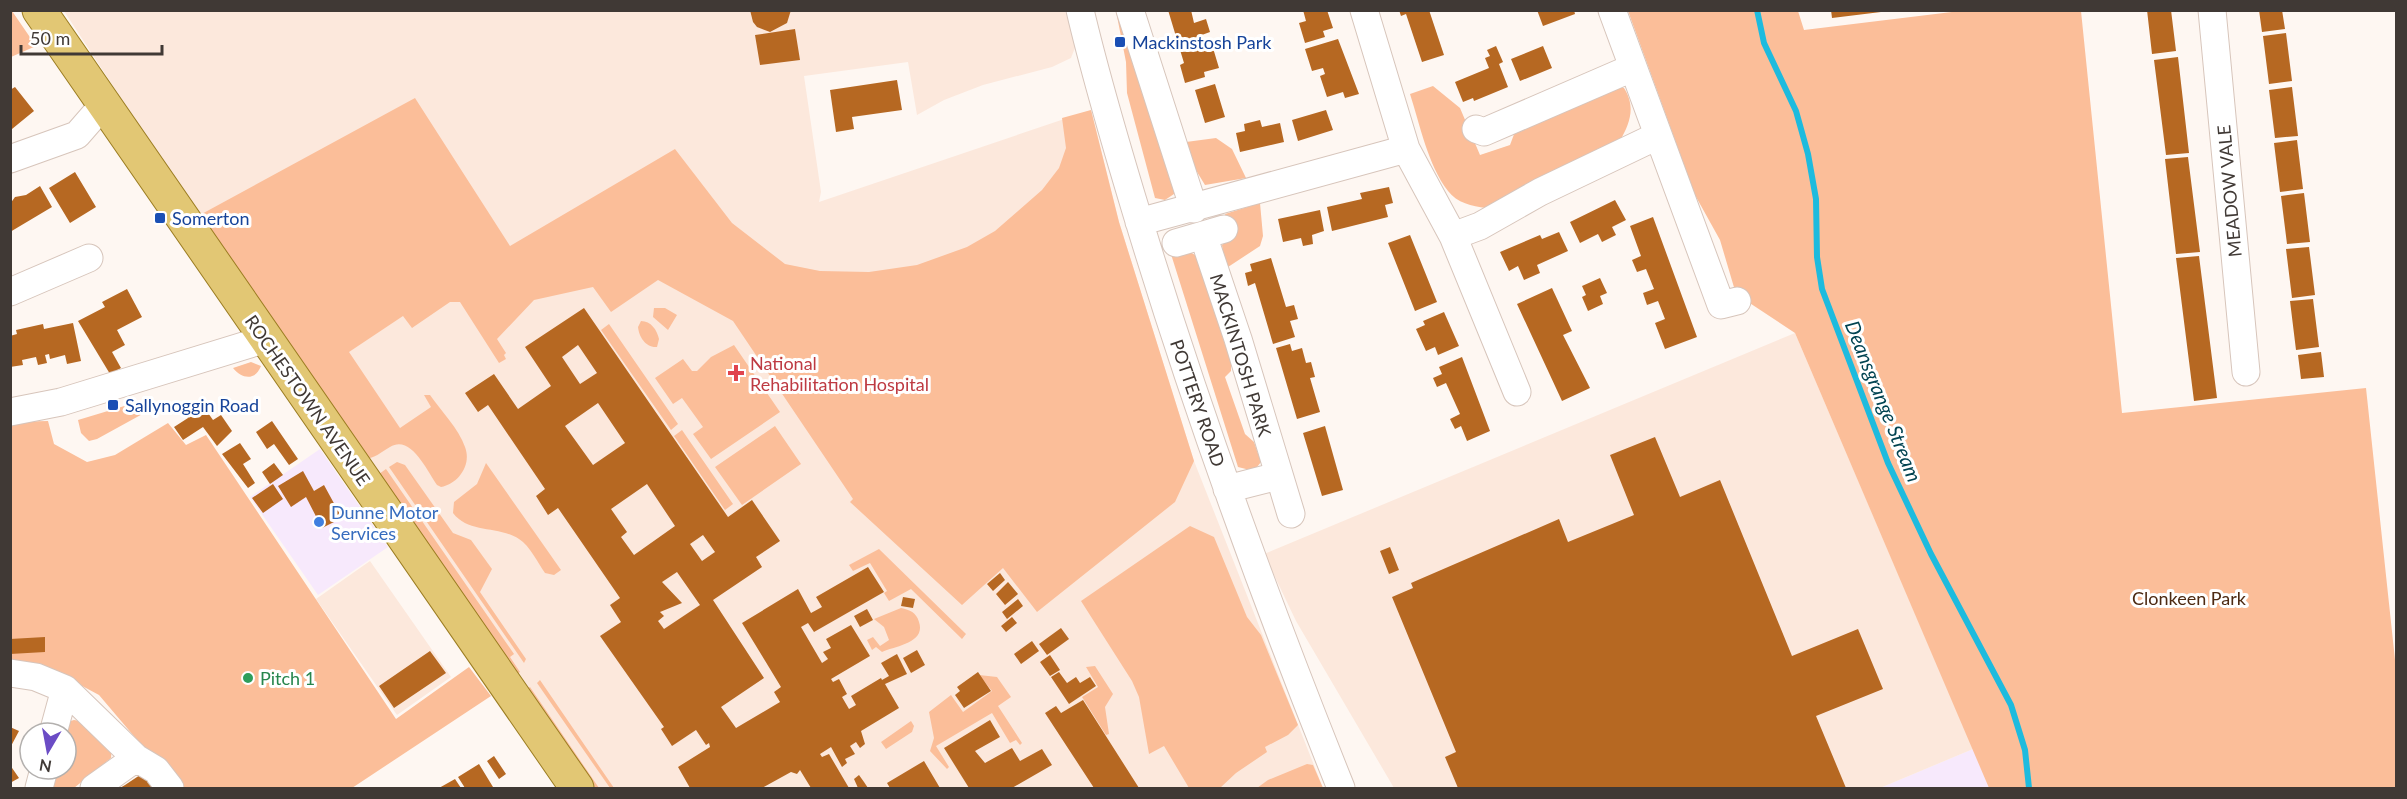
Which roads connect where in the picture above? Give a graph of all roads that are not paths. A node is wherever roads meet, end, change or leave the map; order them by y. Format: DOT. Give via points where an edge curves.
graph roads {
  1 [pos="39,10"];
  2 [pos="1080,10"];
  3 [pos="1130,10"];
  4 [pos="1364,10"];
  5 [pos="1612,10"];
  6 [pos="2212,10"];
  7 [pos="1632,68"];
  8 [pos="104,104"];
  9 [pos="1476,129"];
  10 [pos="1657,136"];
  11 [pos="1406,149"];
  12 [pos="10,159"];
  13 [pos="1194,209"];
  14 [pos="1139,222"];
  15 [pos="1453,236"];
  16 [pos="1176,243"];
  17 [pos="89,258"];
  18 [pos="10,292"];
  19 [pos="1737,301"];
  20 [pos="266,339"];
  21 [pos="2246,372"];
  22 [pos="1517,392"];
  23 [pos="10,412"];
  24 [pos="1278,476"];
  25 [pos="1227,489"];
  26 [pos="1291,514"];
  27 [pos="10,673"];
  28 [pos="65,689"];
  29 [pos="56,721"];
  30 [pos="136,758"];
  31 [pos="94,789"];
  32 [pos="170,789"];
  33 [pos="577,789"];
  34 [pos="1341,789"];
  1 -- 8 [label="main road, ROCHESTOWN AVENUE"];
  2 -- 14 [label="street, POTTERY ROAD"];
  3 -- 13 [label="street"];
  4 -- 11 [label="street"];
  5 -- 7 [label="street"];
  6 -- 21 [label="street, MEADOW VALE"];
  7 -- 9 [label="street" via="1484,132"];
  7 -- 10 [label="street"];
  8 -- 12 [label="street" via="77,135"];
  8 -- 20 [label="main road, ROCHESTOWN AVENUE"];
  10 -- 15 [label="street"];
  10 -- 19 [label="street" via="1721,305"];
  11 -- 13 [label="street"];
  11 -- 15 [label="street"];
  13 -- 14 [label="street"];
  14 -- 25 [label="street, POTTERY ROAD"];
  15 -- 22 [label="street"];
  16 -- 24 [label="street, MACKINTOSH PARK" via="1214,232 1238,339"];
  17 -- 18 [label="street"];
  20 -- 23 [label="street" via="61,402"];
  20 -- 33 [label="main road, ROCHESTOWN AVENUE"];
  24 -- 25 [label="street"];
  24 -- 26 [label="street, MACKINTOSH PARK"];
  25 -- 34 [label="street, POTTERY ROAD"];
  27 -- 28 [label="street" via="36,677"];
  28 -- 29 [label="street"];
  28 -- 30 [label="street"];
  30 -- 31 [label="street"];
  30 -- 32 [label="street" via="156,770"];
}
